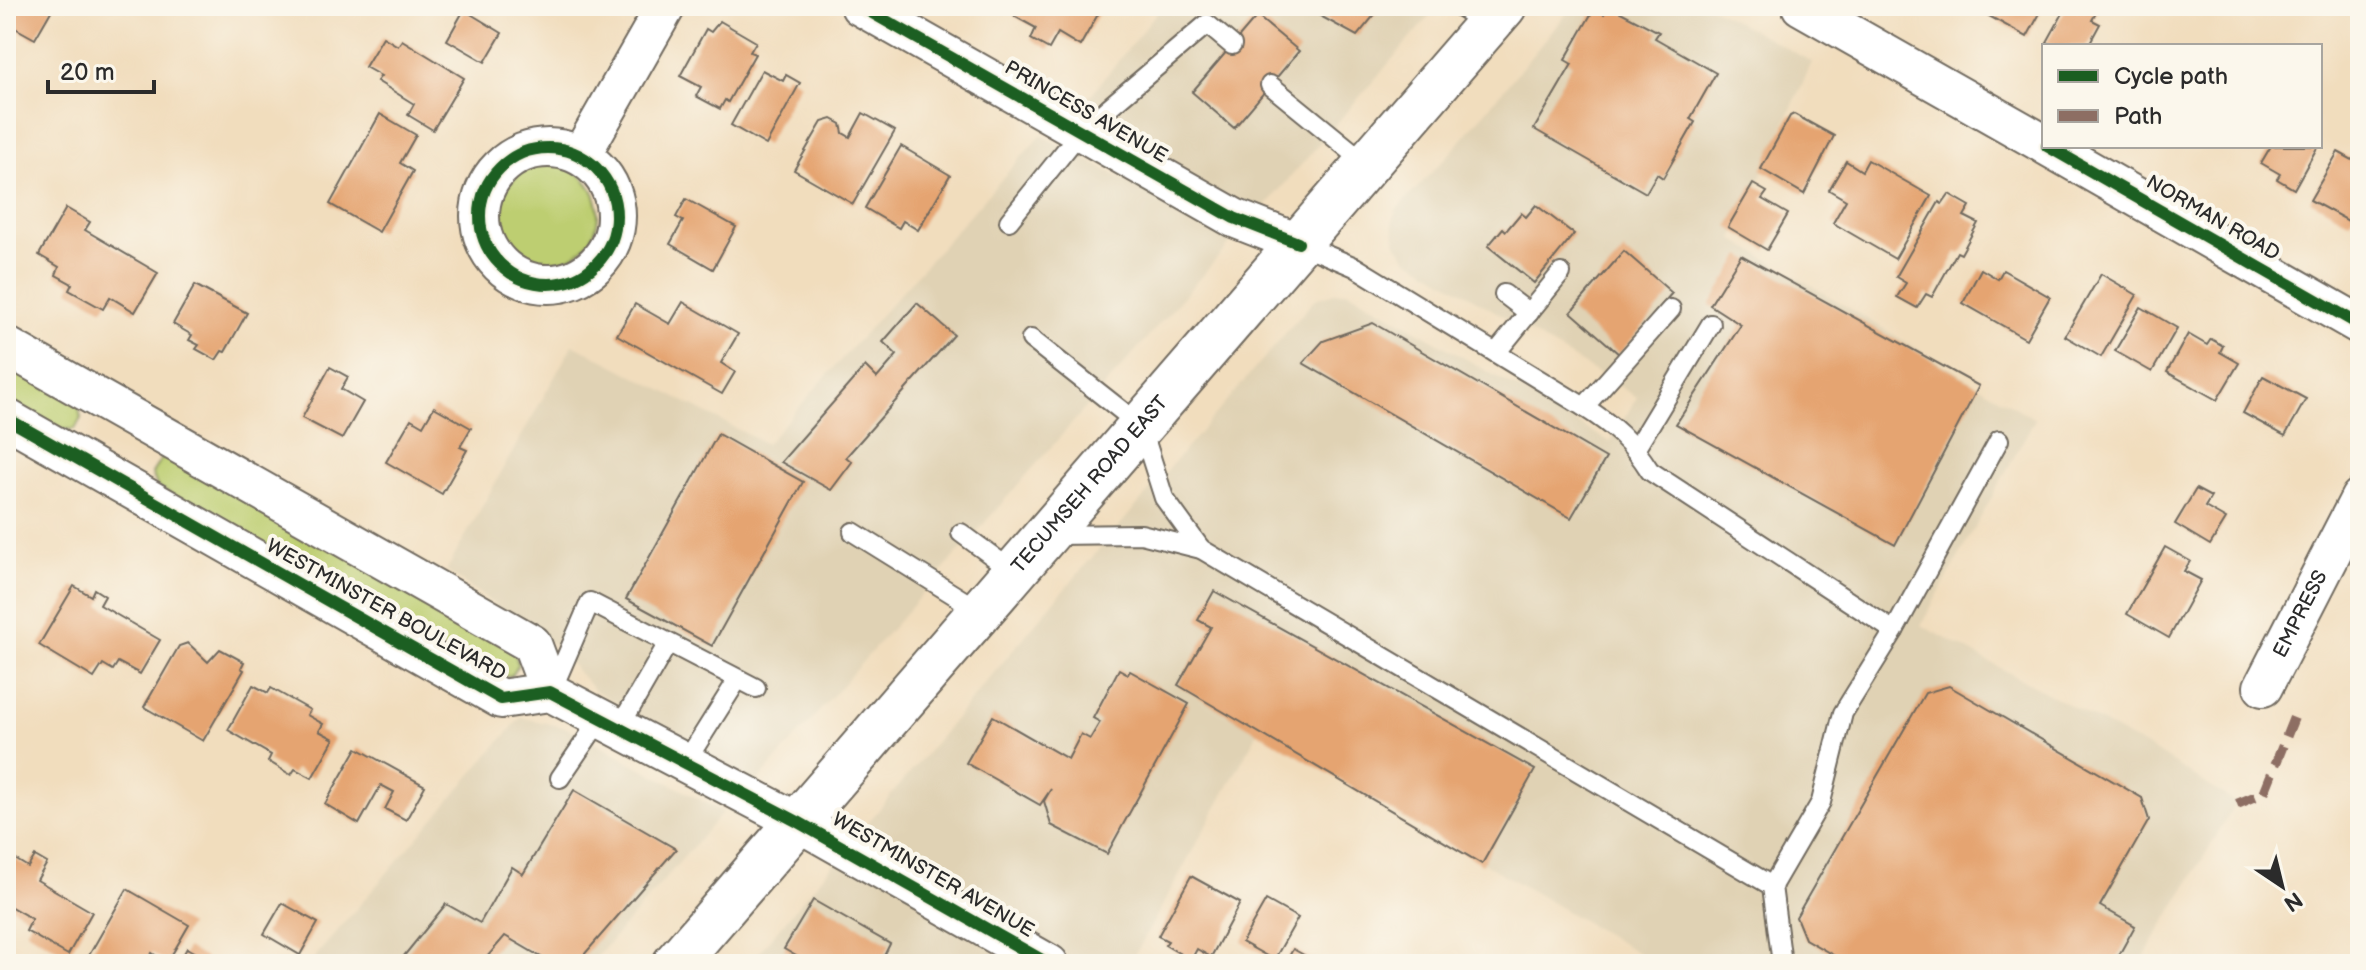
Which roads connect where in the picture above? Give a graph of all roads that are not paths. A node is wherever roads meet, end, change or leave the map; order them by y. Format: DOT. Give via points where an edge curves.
graph roads {
  1 [pos="666,6"];
  2 [pos="860,6"];
  3 [pos="1821,11"];
  4 [pos="1483,12"];
  5 [pos="1232,45"];
  6 [pos="1270,85"];
  7 [pos="1081,131"];
  8 [pos="2042,143"];
  9 [pos="2050,148"];
  10 [pos="581,155"];
  11 [pos="1367,164"];
  12 [pos="1009,221"];
  13 [pos="1298,243"];
  14 [pos="1561,273"];
  15 [pos="1504,294"];
  16 [pos="1671,309"];
  17 [pos="1529,313"];
  18 [pos="1711,324"];
  19 [pos="2360,325"];
  20 [pos="1031,339"];
  21 [pos="6,346"];
  22 [pos="1496,353"];
  23 [pos="1584,407"];
  24 [pos="6,418"];
  25 [pos="1141,426"];
  26 [pos="1999,440"];
  27 [pos="1636,448"];
  28 [pos="2360,498"];
  29 [pos="853,532"];
  30 [pos="961,533"];
  31 [pos="1046,536"];
  32 [pos="1201,549"];
  33 [pos="1014,572"];
  34 [pos="980,611"];
  35 [pos="1894,631"];
  36 [pos="668,643"];
  37 [pos="738,679"];
  38 [pos="2263,687"];
  39 [pos="756,688"];
  40 [pos="550,692"];
  41 [pos="610,723"];
  42 [pos="685,763"];
  43 [pos="560,778"];
  44 [pos="798,822"];
  45 [pos="1772,886"];
  46 [pos="675,964"];
  47 [pos="1049,964"];
  48 [pos="1782,964"];
  1 -- 10 [label="street"];
  2 -- 7 [label="street, PRINCESS AVENUE"];
  3 -- 8 [label="street, NORMAN ROAD"];
  4 -- 11 [label="main road, TECUMSEH ROAD EAST"];
  5 -- 7 [label="lane" via="1207,24"];
  6 -- 11 [label="lane"];
  7 -- 12 [label="lane"];
  7 -- 13 [label="street, PRINCESS AVENUE" via="1234,218"];
  9 -- 19 [label="street, NORMAN ROAD"];
  11 -- 13 [label="main road, TECUMSEH ROAD EAST"];
  13 -- 22 [label="lane, PRINCESS AVENUE" via="1355,267"];
  13 -- 25 [label="main road, TECUMSEH ROAD EAST"];
  14 -- 17 [label="lane"];
  15 -- 17 [label="lane"];
  16 -- 23 [label="lane"];
  17 -- 22 [label="lane"];
  18 -- 27 [label="lane"];
  20 -- 25 [label="lane"];
  21 -- 40 [label="street, WESTMINSTER BOULEVARD" via="532,644"];
  22 -- 23 [label="lane, PRINCESS AVENUE"];
  23 -- 27 [label="lane, PRINCESS AVENUE"];
  24 -- 40 [label="street, WESTMINSTER BOULEVARD" via="501,699"];
  25 -- 31 [label="main road, TECUMSEH ROAD EAST"];
  25 -- 32 [label="lane" via="1164,498"];
  26 -- 35 [label="lane"];
  27 -- 35 [label="lane, PRINCESS AVENUE" via="1650,471"];
  28 -- 38 [label="street, EMPRESS"];
  29 -- 34 [label="lane"];
  30 -- 33 [label="lane"];
  31 -- 32 [label="lane" via="1141,534"];
  31 -- 33 [label="main road, TECUMSEH ROAD EAST"];
  32 -- 45 [label="lane"];
  33 -- 34 [label="main road, TECUMSEH ROAD EAST"];
  34 -- 44 [label="main road, TECUMSEH ROAD EAST"];
  35 -- 45 [label="lane" via="1843,713 1821,802"];
  36 -- 37 [label="lane"];
  36 -- 40 [label="lane" via="590,602"];
  36 -- 41 [label="lane"];
  37 -- 39 [label="lane"];
  37 -- 42 [label="lane"];
  40 -- 41 [label="street"];
  41 -- 42 [label="street"];
  41 -- 43 [label="lane"];
  42 -- 44 [label="street"];
  44 -- 46 [label="main road, TECUMSEH ROAD EAST"];
  44 -- 47 [label="street, WESTMINSTER AVENUE"];
  45 -- 48 [label="lane"];
}
